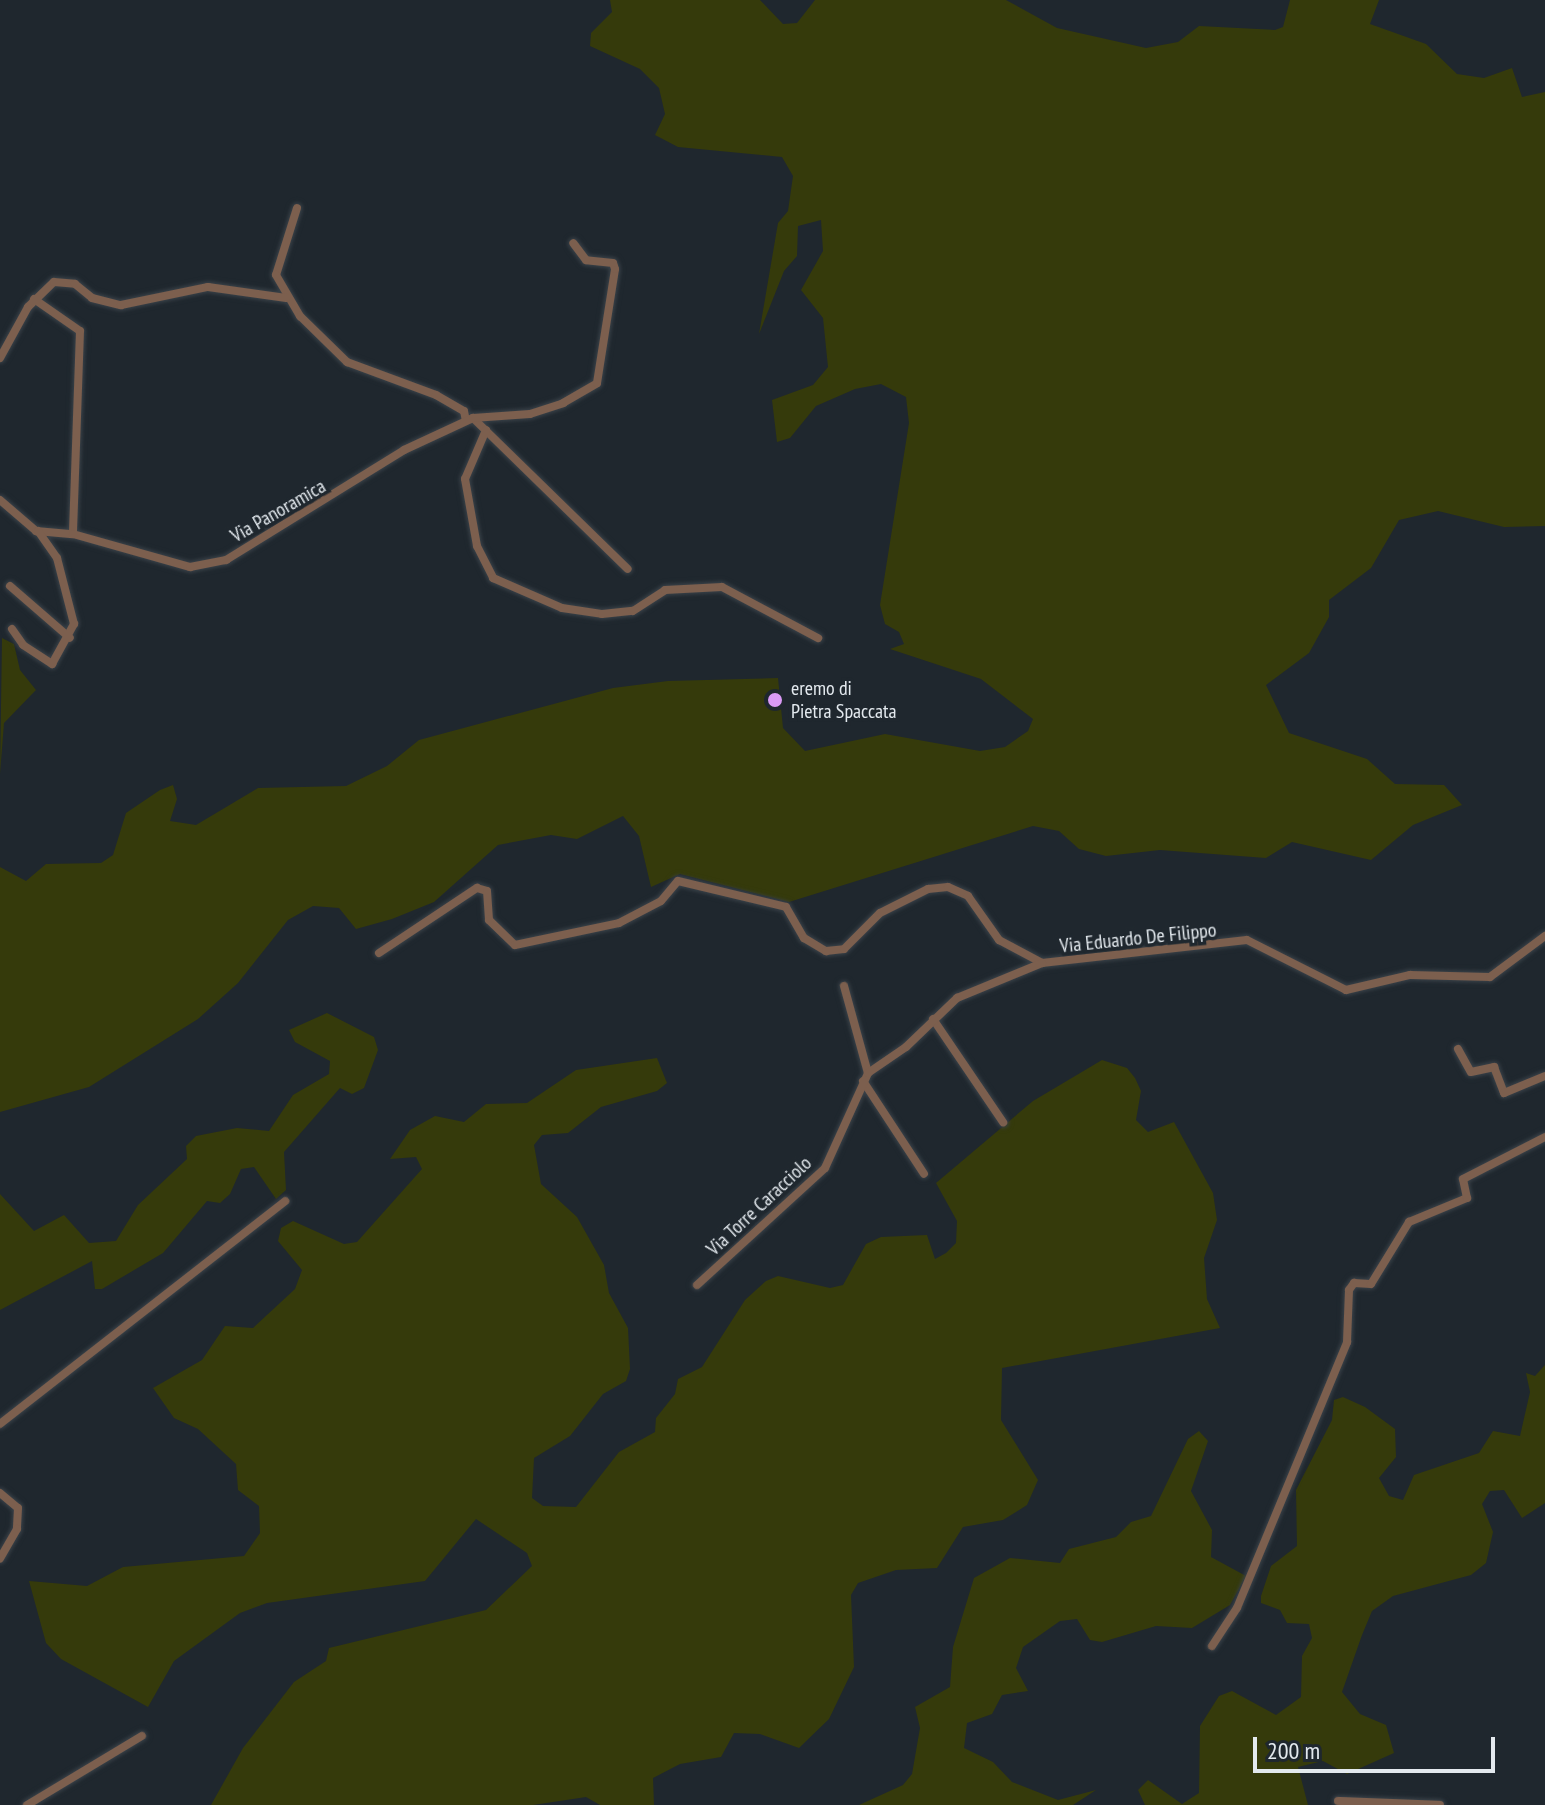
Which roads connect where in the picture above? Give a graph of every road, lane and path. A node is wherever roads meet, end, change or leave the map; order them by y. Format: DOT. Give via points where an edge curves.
graph roads {
  1 [pos="297,208"];
  2 [pos="573,243"];
  3 [pos="286,298"];
  4 [pos="34,299"];
  5 [pos="0,358"];
  6 [pos="470,420"];
  7 [pos="486,430"];
  8 [pos="0,500"];
  9 [pos="38,531"];
  10 [pos="73,534"];
  11 [pos="628,569"];
  12 [pos="10,586"];
  13 [pos="12,629"];
  14 [pos="70,638"];
  15 [pos="818,638"];
  16 [pos="1545,936"];
  17 [pos="379,953"];
  18 [pos="1042,963"];
  19 [pos="844,986"];
  20 [pos="933,1019"];
  21 [pos="1458,1049"];
  22 [pos="1545,1076"];
  23 [pos="866,1077"];
  24 [pos="1003,1122"];
  25 [pos="1545,1137"];
  26 [pos="924,1174"];
  27 [pos="285,1201"];
  28 [pos="697,1285"];
  29 [pos="0,1424"];
  30 [pos="0,1493"];
  31 [pos="0,1559"];
  32 [pos="1212,1646"];
  33 [pos="142,1736"];
  34 [pos="1338,1801"];
  35 [pos="27,1805"];
  36 [pos="1440,1805"];
  1 -- 3 [label="street" via="276,267"];
  2 -- 6 [label="street" via="586,260 613,263 615,269 601,377 563,403 530,414"];
  3 -- 4 [label="street" via="208,287 121,305 92,298 75,284 54,282"];
  3 -- 6 [label="street" via="347,362 436,395"];
  4 -- 5 [label="street"];
  4 -- 10 [label="street" via="80,331"];
  6 -- 7 [label="street"];
  6 -- 10 [label="street, Via Panoramica" via="382,461 341,493 226,560 190,567 154,562"];
  7 -- 11 [label="street"];
  7 -- 15 [label="street" via="465,479 477,546 493,578 562,608 602,614 633,611 665,590 722,587"];
  8 -- 9 [label="street"];
  9 -- 10 [label="street, Via Panoramica"];
  9 -- 14 [label="street" via="57,558 74,613"];
  12 -- 14 [label="street"];
  13 -- 14 [label="street" via="25,647 52,664"];
  16 -- 18 [label="street, Via Eduardo De Filippo" via="1490,977 1410,975 1346,990 1247,940"];
  17 -- 18 [label="street, Via Eduardo De Filippo" via="477,888 487,891 489,920 515,945 619,923 661,901 678,881 786,907 804,938 826,951 844,949 880,913 928,889 948,887 968,896 999,940"];
  18 -- 20 [label="street, Via Torre Caracciolo" via="973,989"];
  19 -- 23 [label="street"];
  20 -- 23 [label="street, Via Torre Caracciolo"];
  20 -- 24 [label="street"];
  21 -- 22 [label="street" via="1471,1072 1494,1067 1504,1093"];
  23 -- 26 [label="street"];
  23 -- 28 [label="street, Via Torre Caracciolo" via="825,1168"];
  25 -- 32 [label="street" via="1463,1179 1467,1198 1409,1222 1371,1284 1354,1283 1349,1290 1347,1342 1237,1608"];
  27 -- 29 [label="street"];
  30 -- 31 [label="street" via="18,1508 17,1529"];
  33 -- 35 [label="street"];
  34 -- 36 [label="street"];
}
